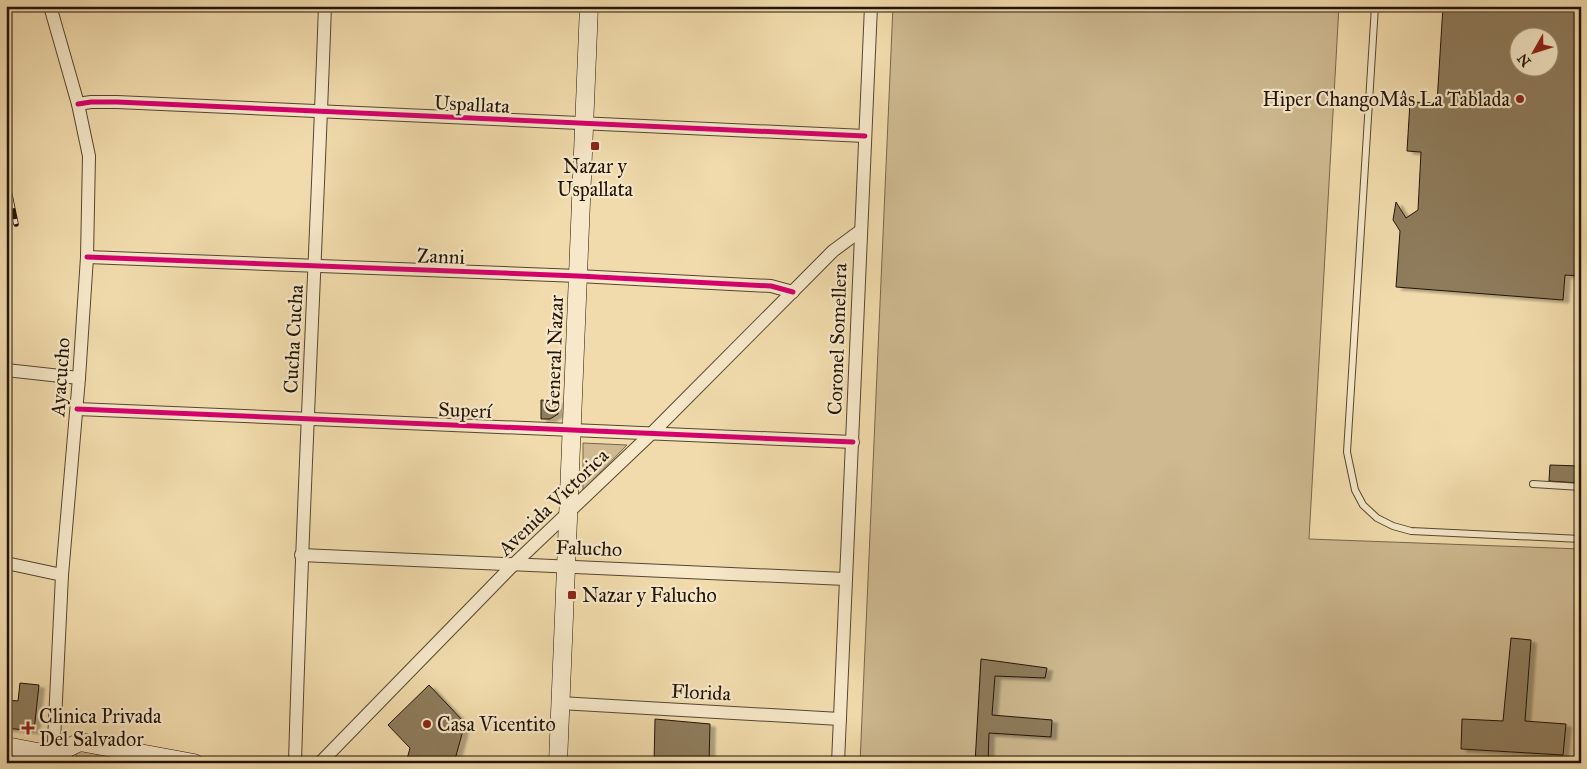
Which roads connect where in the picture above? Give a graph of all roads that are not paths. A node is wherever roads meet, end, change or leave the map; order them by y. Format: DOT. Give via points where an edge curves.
graph roads {
  1 [pos="50,6"];
  2 [pos="325,6"];
  3 [pos="589,6"];
  4 [pos="871,6"];
  5 [pos="1375,6"];
  6 [pos="78,104"];
  7 [pos="321,112"];
  8 [pos="584,125"];
  9 [pos="865,136"];
  10 [pos="860,231"];
  11 [pos="87,257"];
  12 [pos="316,266"];
  13 [pos="578,276"];
  14 [pos="793,292"];
  15 [pos="6,370"];
  16 [pos="79,378"];
  17 [pos="77,409"];
  18 [pos="307,421"];
  19 [pos="573,428"];
  20 [pos="653,432"];
  21 [pos="853,442"];
  22 [pos="1534,484"];
  23 [pos="1581,487"];
  24 [pos="569,513"];
  25 [pos="1581,539"];
  26 [pos="301,555"];
  27 [pos="6,563"];
  28 [pos="514,564"];
  29 [pos="566,565"];
  30 [pos="62,575"];
  31 [pos="846,579"];
  32 [pos="560,703"];
  33 [pos="840,719"];
  34 [pos="6,746"];
  35 [pos="57,760"];
  36 [pos="194,763"];
  37 [pos="295,763"];
  38 [pos="320,763"];
  39 [pos="558,763"];
  40 [pos="838,763"];
  1 -- 6 [label="street, Ayacucho"];
  2 -- 7 [label="street, Cucha Cucha"];
  3 -- 8 [label="street, General Nazar"];
  4 -- 9 [label="street, Coronel Somellera"];
  5 -- 25 [label="lane" via="1347,452 1355,490 1363,505 1377,518 1411,531"];
  6 -- 7 [label="street, Uspallata" via="117,102"];
  6 -- 11 [label="street, Ayacucho" via="89,156"];
  7 -- 8 [label="street, Uspallata"];
  7 -- 12 [label="street, Cucha Cucha"];
  8 -- 9 [label="street, Uspallata"];
  8 -- 13 [label="street, General Nazar"];
  9 -- 10 [label="street, Coronel Somellera"];
  10 -- 14 [label="street, Avenida Victorica" via="833,251"];
  10 -- 21 [label="street, Coronel Somellera"];
  11 -- 12 [label="street, Zanni"];
  11 -- 16 [label="street, Ayacucho"];
  12 -- 13 [label="street, Zanni"];
  12 -- 18 [label="street, Cucha Cucha"];
  13 -- 14 [label="street, Zanni" via="772,286"];
  13 -- 19 [label="street, General Nazar"];
  14 -- 20 [label="street, Avenida Victorica"];
  15 -- 16 [label="street"];
  16 -- 17 [label="street, Ayacucho"];
  17 -- 18 [label="street, Superí"];
  17 -- 30 [label="street, Ayacucho"];
  18 -- 19 [label="street, Superí"];
  18 -- 26 [label="street, Cucha Cucha"];
  19 -- 20 [label="street, Superí"];
  19 -- 24 [label="street, General Nazar"];
  20 -- 21 [label="street, Superí"];
  20 -- 24 [label="street, Avenida Victorica"];
  21 -- 31 [label="street, Coronel Somellera"];
  22 -- 23 [label="lane"];
  24 -- 28 [label="street, Avenida Victorica"];
  24 -- 29 [label="street, General Nazar"];
  26 -- 28 [label="street, Falucho"];
  26 -- 37 [label="street, Cucha Cucha"];
  27 -- 30 [label="street"];
  28 -- 29 [label="street, Falucho"];
  28 -- 38 [label="street, Avenida Victorica"];
  29 -- 31 [label="street, Falucho"];
  29 -- 32 [label="street, General Nazar"];
  30 -- 35 [label="street, Ayacucho"];
  31 -- 33 [label="street, Coronel Somellera"];
  32 -- 33 [label="street, Florida"];
  32 -- 39 [label="street, General Nazar"];
  33 -- 40 [label="street, Coronel Somellera"];
  34 -- 35 [label="street"];
  35 -- 36 [label="street" via="80,742"];
}
